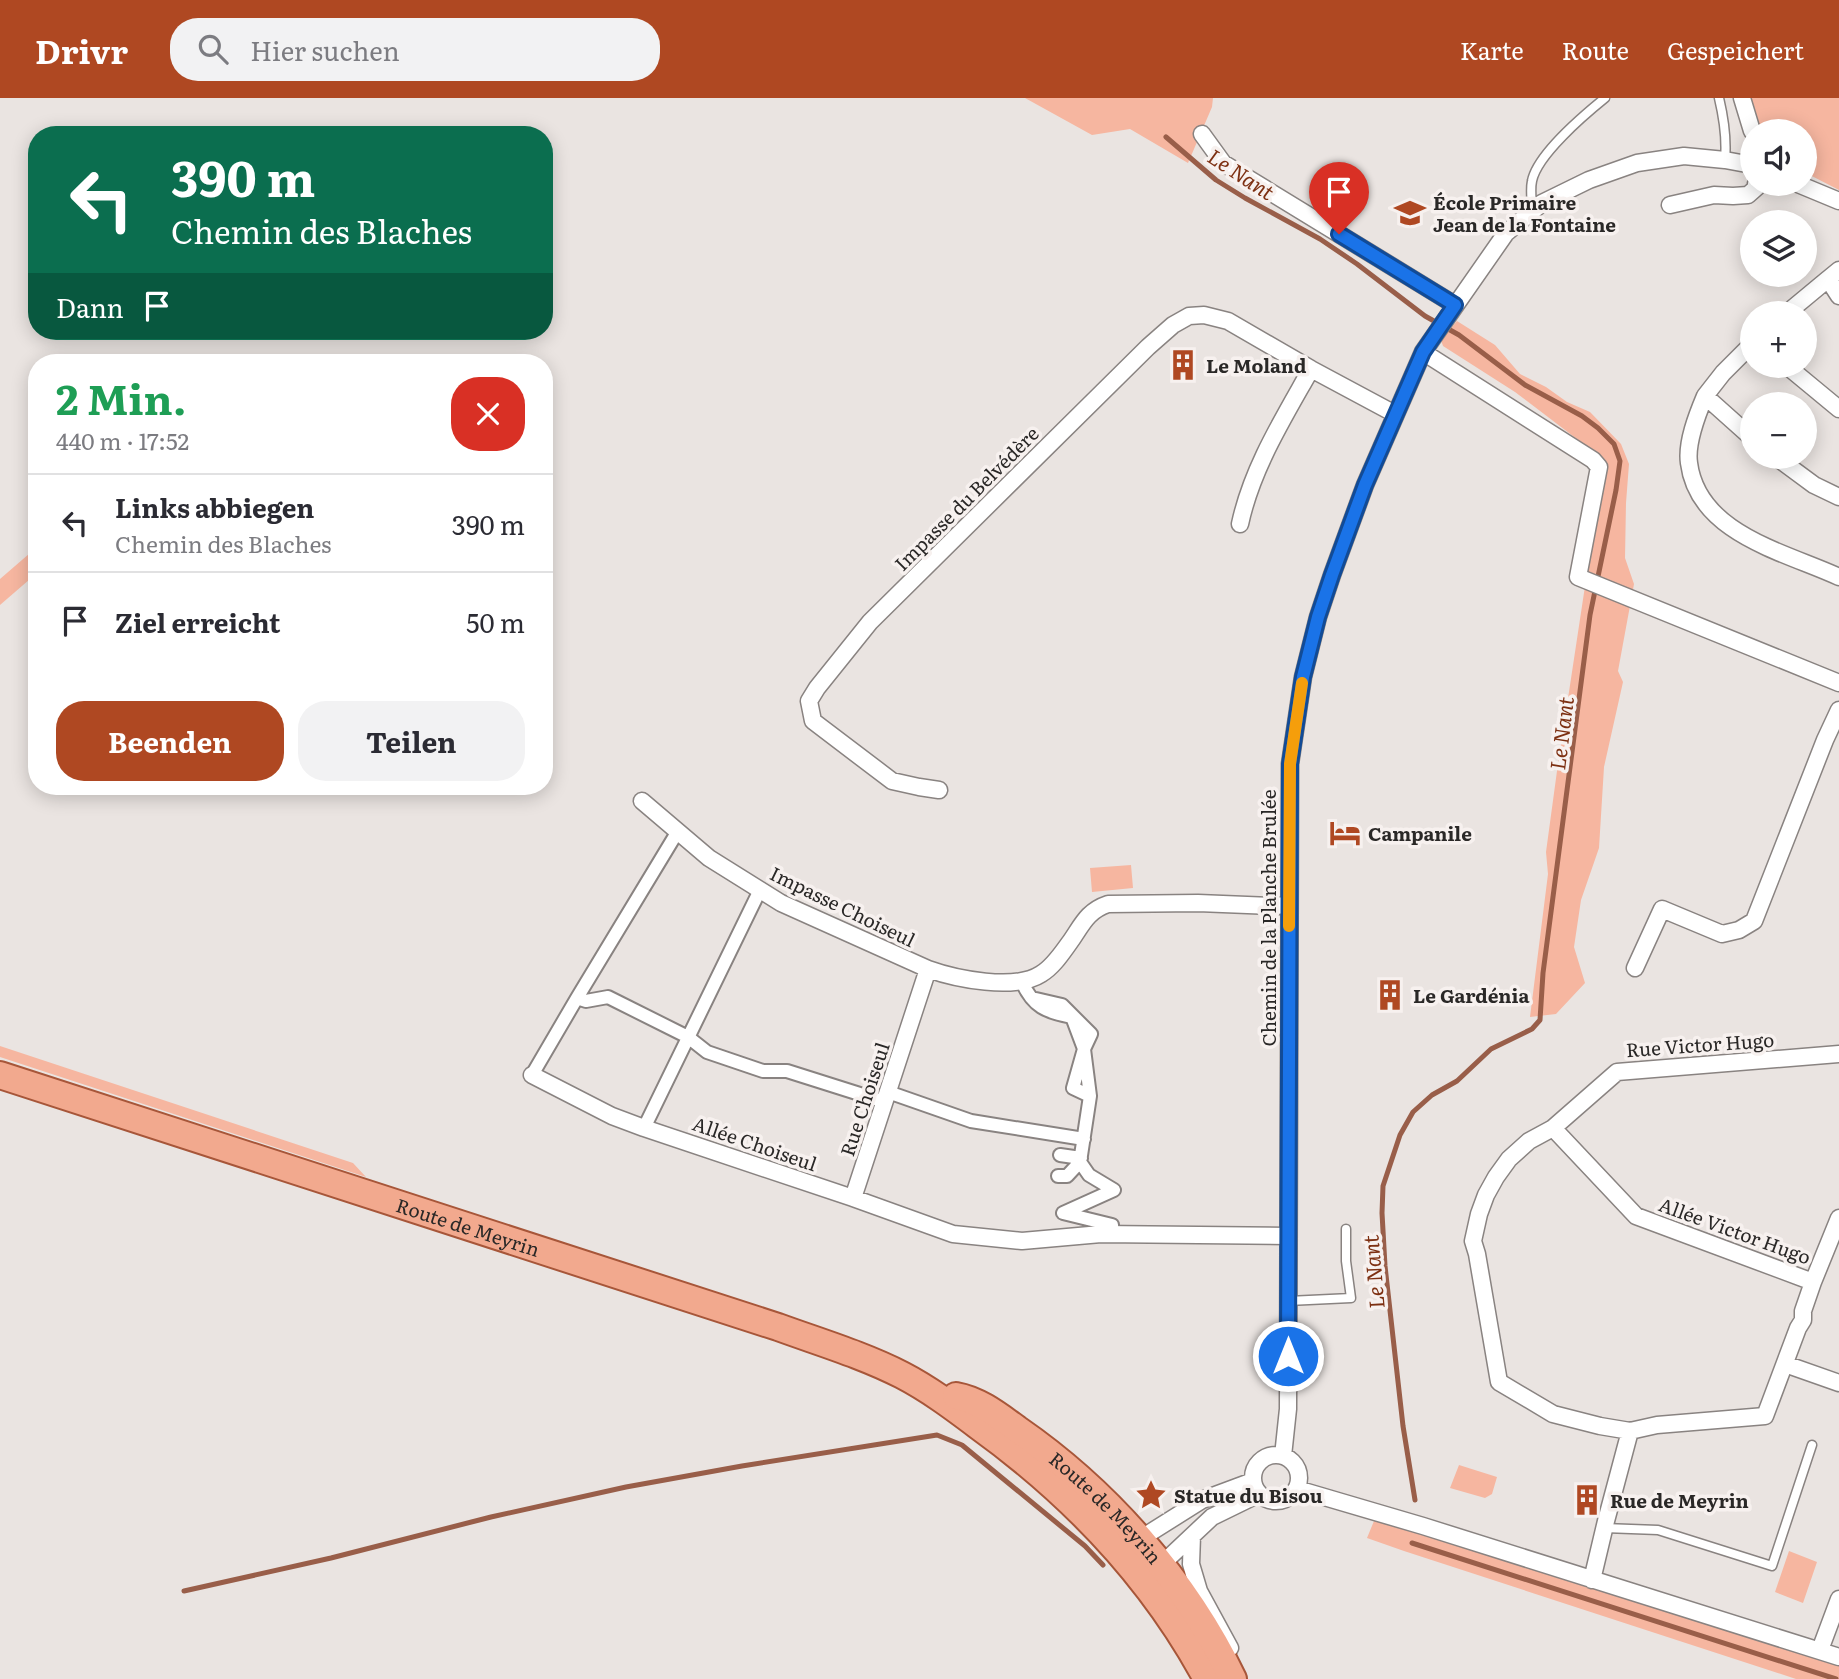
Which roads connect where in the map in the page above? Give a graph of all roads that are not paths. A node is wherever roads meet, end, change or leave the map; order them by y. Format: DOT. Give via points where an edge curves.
graph roads {
  1 [pos="1605,98"];
  2 [pos="1719,98"];
  3 [pos="1742,98"];
  4 [pos="1748,119"];
  5 [pos="1202,134"];
  6 [pos="1725,160"];
  7 [pos="1740,163"];
  8 [pos="1817,192"];
  9 [pos="1740,196"];
  10 [pos="1839,201"];
  11 [pos="1670,205"];
  12 [pos="1533,211"];
  13 [pos="1833,274"];
  14 [pos="1839,296"];
  15 [pos="1801,301"];
  16 [pos="1452,310"];
  17 [pos="1423,352"];
  18 [pos="1740,356"];
  19 [pos="1311,369"];
  20 [pos="1802,378"];
  21 [pos="1705,396"];
  22 [pos="1839,409"];
  23 [pos="1395,414"];
  24 [pos="1740,427"];
  25 [pos="1792,469"];
  26 [pos="1839,497"];
  27 [pos="1240,524"];
  28 [pos="1839,577"];
  29 [pos="1839,683"];
  30 [pos="1839,710"];
  31 [pos="939,790"];
  32 [pos="642,801"];
  33 [pos="678,831"];
  34 [pos="760,890"];
  35 [pos="1289,905"];
  36 [pos="1635,968"];
  37 [pos="928,969"];
  38 [pos="1025,989"];
  39 [pos="577,998"];
  40 [pos="688,1037"];
  41 [pos="1072,1041"];
  42 [pos="1084,1049"];
  43 [pos="1839,1054"];
  44 [pos="0,1075"];
  45 [pos="532,1075"];
  46 [pos="886,1097"];
  47 [pos="644,1128"];
  48 [pos="1553,1128"];
  49 [pos="1084,1139"];
  50 [pos="1060,1155"];
  51 [pos="1081,1160"];
  52 [pos="1089,1175"];
  53 [pos="853,1198"];
  54 [pos="1839,1218"];
  55 [pos="1346,1229"];
  56 [pos="1113,1235"];
  57 [pos="1288,1236"];
  58 [pos="1835,1240"];
  59 [pos="1813,1282"];
  60 [pos="1288,1301"];
  61 [pos="1785,1364"];
  62 [pos="1839,1383"];
  63 [pos="931,1391"];
  64 [pos="1630,1431"];
  65 [pos="1812,1445"];
  66 [pos="1283,1456"];
  67 [pos="1256,1488"];
  68 [pos="1297,1489"];
  69 [pos="1604,1528"];
  70 [pos="1192,1536"];
  71 [pos="1140,1539"];
  72 [pos="1161,1565"];
  73 [pos="1132,1569"];
  74 [pos="1592,1580"];
  75 [pos="1839,1599"];
  76 [pos="1819,1650"];
  77 [pos="1839,1657"];
  78 [pos="1207,1679"];
  79 [pos="1233,1679"];
  80 [pos="1244,1679"];
  1 -- 12 [label="lane" via="1545,154 1532,182"];
  2 -- 6 [label="lane" via="1727,142"];
  3 -- 4 [label="street"];
  5 -- 16 [label="street" via="1223,163"];
  6 -- 7 [label="street, Chemin de la Planche Brulée"];
  6 -- 12 [label="street, Chemin de la Planche Brulée" via="1684,156 1637,163 1589,180"];
  8 -- 10 [label="street"];
  9 -- 11 [label="street" via="1714,195"];
  12 -- 16 [label="street, Chemin de la Planche Brulée" via="1506,233"];
  13 -- 14 [label="street"];
  13 -- 15 [label="street"];
  16 -- 17 [label="street, Chemin de la Planche Brulée"];
  17 -- 23 [label="street, Chemin de la Planche Brulée"];
  17 -- 29 [label="street" via="1599,467 1578,577"];
  18 -- 21 [label="street"];
  19 -- 23 [label="street, Impasse du Belvédère"];
  19 -- 27 [label="street" via="1264,453"];
  19 -- 31 [label="street, Impasse du Belvédère" via="1228,320 1204,315 1181,320 1148,347 870,622 809,701 813,721 892,781"];
  20 -- 22 [label="street"];
  21 -- 24 [label="street"];
  21 -- 28 [label="street" via="1694,423 1688,461 1706,505 1731,529"];
  23 -- 35 [label="street, Chemin de la Planche Brulée" via="1332,575 1303,677 1290,764"];
  25 -- 26 [label="street"];
  30 -- 36 [label="street" via="1754,921 1723,934 1662,909"];
  32 -- 33 [label="street, Impasse Choiseul"];
  33 -- 34 [label="street, Impasse Choiseul" via="709,858"];
  33 -- 39 [label="street, Allée Choiseul"];
  34 -- 37 [label="street, Impasse Choiseul"];
  34 -- 40 [label="street"];
  35 -- 38 [label="street" via="1108,904 1086,918 1054,962"];
  35 -- 57 [label="street, Chemin de la Planche Brulée"];
  37 -- 38 [label="street"];
  37 -- 46 [label="street, Rue Choiseul"];
  38 -- 42 [label="street" via="1062,1005 1091,1034"];
  39 -- 40 [label="street" via="608,997"];
  39 -- 45 [label="street, Allée Choiseul"];
  40 -- 46 [label="street" via="707,1052 763,1071 787,1071"];
  40 -- 47 [label="street"];
  41 -- 42 [label="street"];
  42 -- 49 [label="street" via="1090,1096"];
  43 -- 48 [label="street, Rue Victor Hugo" via="1617,1072"];
  44 -- 63 [label="main road, Route de Meyrin" via="778,1327 876,1364"];
  45 -- 47 [label="street, Allée Choiseul"];
  46 -- 49 [label="street" via="971,1121"];
  46 -- 53 [label="street, Rue Choiseul"];
  47 -- 53 [label="street, Allée Choiseul"];
  48 -- 59 [label="street, Allée Victor Hugo" via="1636,1216"];
  48 -- 64 [label="street, Rue Victor Hugo" via="1529,1141 1496,1177 1473,1241 1499,1382 1553,1414"];
  49 -- 51 [label="street"];
  50 -- 51 [label="street"];
  51 -- 52 [label="street"];
  51 -- 52 [label="street" via="1063,1176"];
  52 -- 56 [label="street" via="1114,1190 1063,1213 1112,1226"];
  53 -- 56 [label="street" via="953,1234 1022,1241"];
  54 -- 58 [label="street, Rue Victor Hugo"];
  55 -- 60 [label="lane" via="1351,1298"];
  56 -- 57 [label="street"];
  57 -- 60 [label="street, Chemin de la Planche Brulée"];
  58 -- 59 [label="street, Rue Victor Hugo"];
  59 -- 61 [label="street, Rue Victor Hugo"];
  60 -- 66 [label="street, Chemin de la Planche Brulée"];
  61 -- 62 [label="street"];
  61 -- 64 [label="street, Rue Victor Hugo" via="1765,1416"];
  63 -- 71 [label="main road, Route de Meyrin" via="968,1398 1037,1442"];
  63 -- 73 [label="main road, Route de Meyrin" via="1046,1479"];
  64 -- 69 [label="street"];
  65 -- 69 [label="lane" via="1772,1566 1658,1530"];
  66 -- 67 [label="street" via="1261,1461 1253,1473"];
  66 -- 68 [label="street" via="1299,1473"];
  67 -- 68 [label="street" via="1265,1499 1279,1502"];
  67 -- 70 [label="street"];
  67 -- 71 [label="street" via="1202,1500"];
  68 -- 74 [label="street"];
  69 -- 74 [label="street"];
  70 -- 72 [label="street"];
  70 -- 80 [label="street" via="1191,1564 1199,1591"];
  71 -- 72 [label="main road, Route de Meyrin"];
  71 -- 73 [label="street"];
  72 -- 73 [label="street"];
  72 -- 79 [label="main road, Route de Meyrin"];
  73 -- 78 [label="main road, Route de Meyrin" via="1163,1608"];
  74 -- 76 [label="street"];
  75 -- 76 [label="street"];
  76 -- 77 [label="street"];
}
